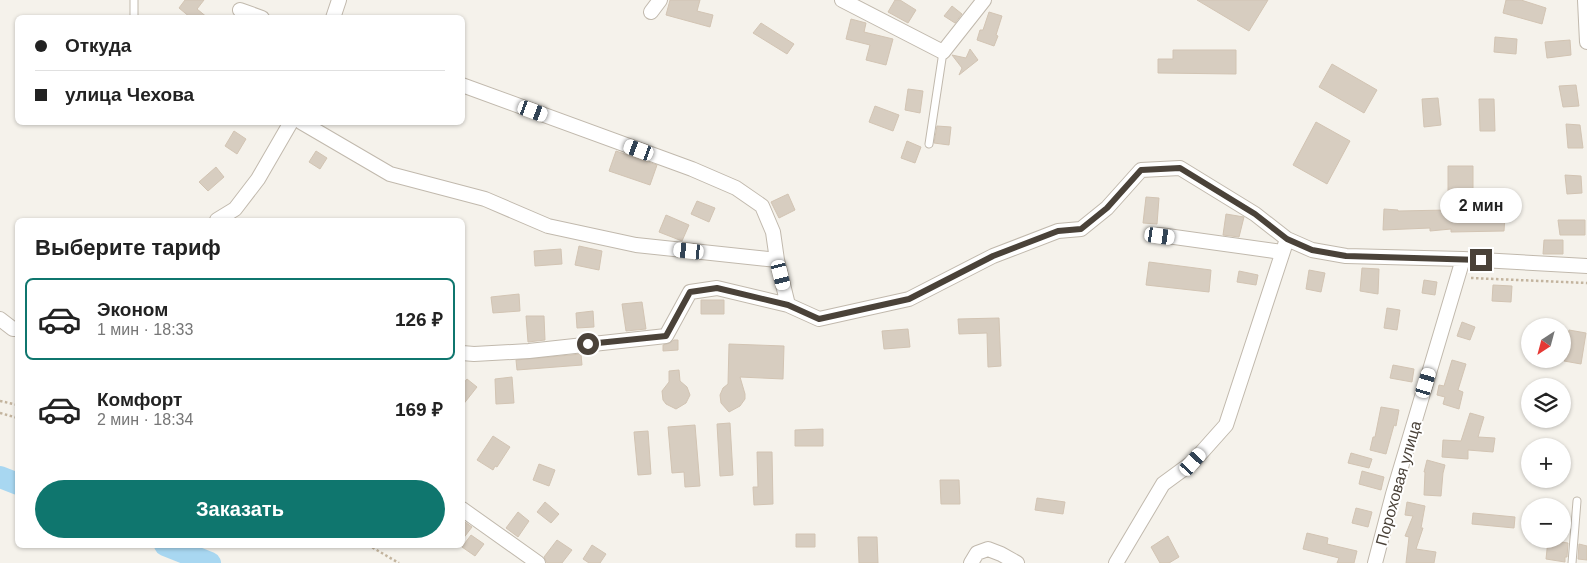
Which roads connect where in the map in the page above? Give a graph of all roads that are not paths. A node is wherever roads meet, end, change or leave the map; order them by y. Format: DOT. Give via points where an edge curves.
graph roads {
  1 [pos="134,0"];
  2 [pos="339,0"];
  3 [pos="660,0"];
  4 [pos="842,0"];
  5 [pos="984,0"];
  6 [pos="1585,0"];
  7 [pos="239,9"];
  8 [pos="651,12"];
  9 [pos="134,15"];
  10 [pos="254,15"];
  11 [pos="334,15"];
  12 [pos="1587,42"];
  13 [pos="943,52"];
  14 [pos="465,86"];
  15 [pos="289,125"];
  16 [pos="306,125"];
  17 [pos="929,144"];
  18 [pos="220,218"];
  19 [pos="1160,236"];
  20 [pos="1287,239"];
  21 [pos="1282,252"];
  22 [pos="1463,259"];
  23 [pos="777,260"];
  24 [pos="1587,266"];
  25 [pos="788,305"];
  26 [pos="0,319"];
  27 [pos="15,329"];
  28 [pos="465,353"];
  29 [pos="1578,501"];
  30 [pos="465,511"];
  31 [pos="538,563"];
  32 [pos="971,563"];
  33 [pos="1017,563"];
  34 [pos="1116,563"];
  35 [pos="1375,563"];
  36 [pos="1572,563"];
  1 -- 9 [label="lane"];
  2 -- 11 [label="street"];
  3 -- 8 [label="street"];
  4 -- 13 [label="street"];
  5 -- 13 [label="street"];
  6 -- 12 [label="street"];
  7 -- 10 [label="street"];
  13 -- 17 [label="lane"];
  14 -- 23 [label="street" via="736,188 762,206 773,232"];
  15 -- 18 [label="street" via="258,179 235,208"];
  16 -- 23 [label="street" via="390,174 485,199 548,226 636,245"];
  19 -- 21 [label="street"];
  20 -- 21 [label="street"];
  20 -- 22 [label="street" via="1312,250 1346,256"];
  20 -- 25 [label="street" via="1255,214 1180,168 1141,170 1107,208 1081,229 1058,231 993,256 909,299 819,319"];
  21 -- 34 [label="street" via="1226,425 1193,462 1163,484"];
  22 -- 24 [label="street"];
  22 -- 35 [label="street, Пороховая улица"];
  23 -- 25 [label="street"];
  25 -- 28 [label="street" via="717,288 690,292 666,336 529,351"];
  26 -- 27 [label="street"];
  29 -- 36 [label="lane"];
  30 -- 31 [label="street"];
  32 -- 33 [label="street" via="977,553 988,549"];
}
